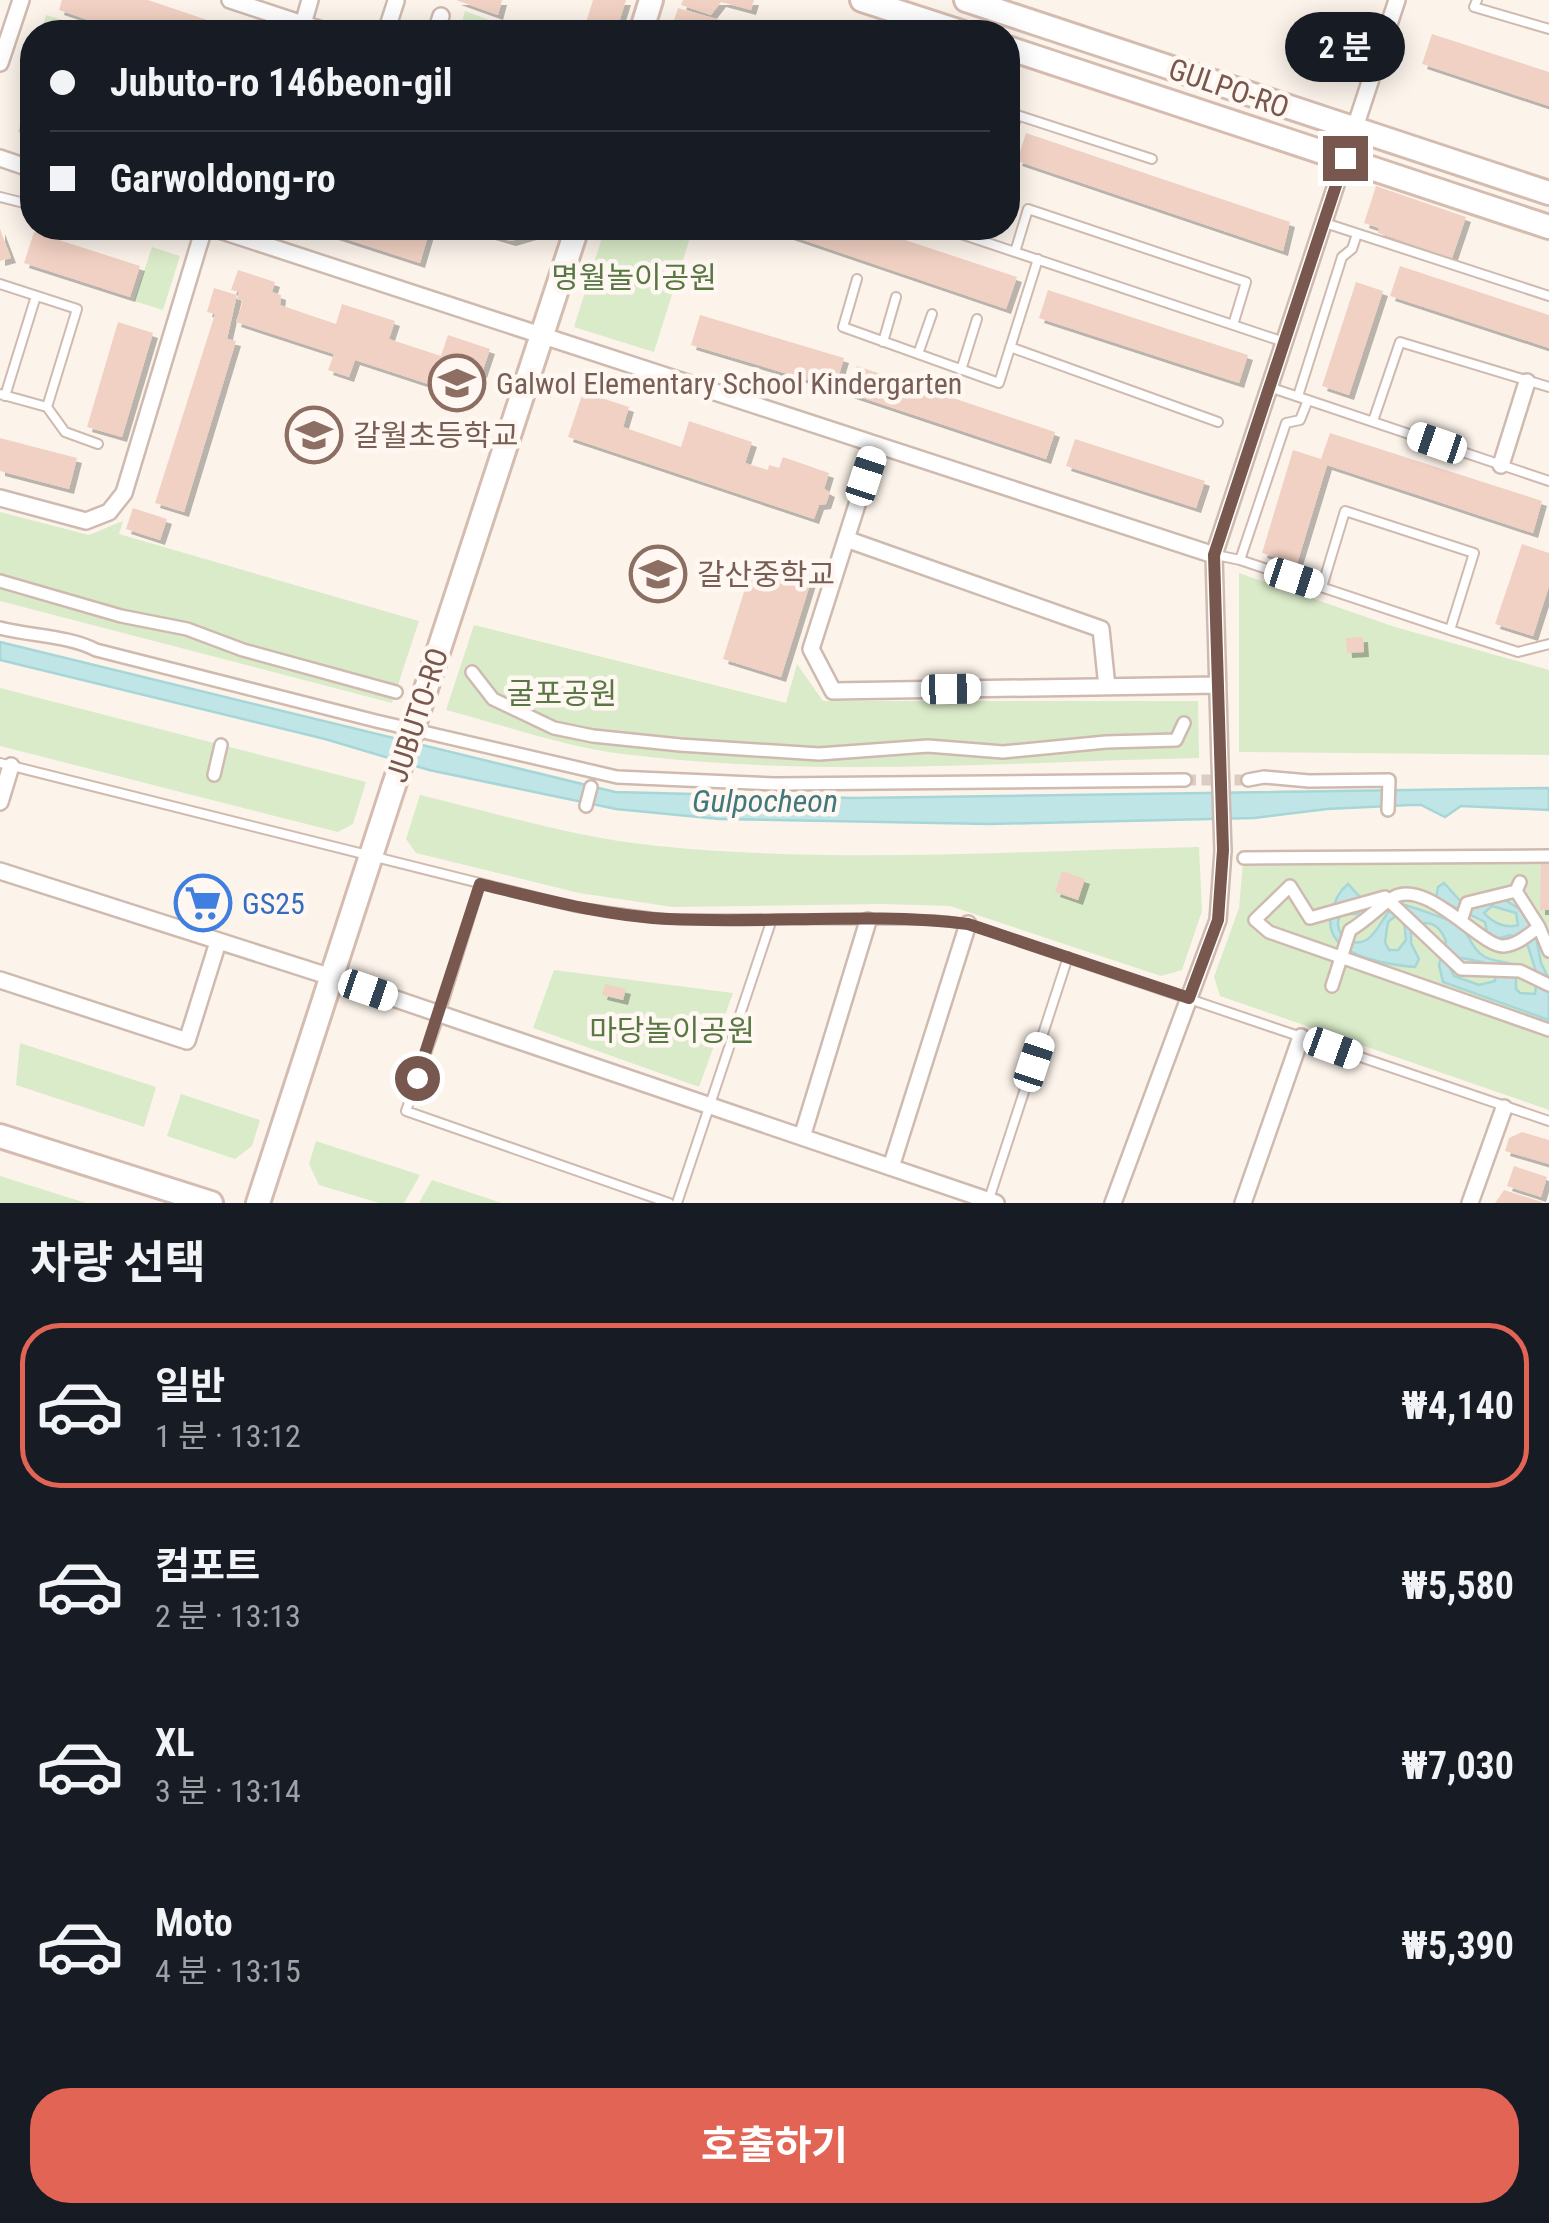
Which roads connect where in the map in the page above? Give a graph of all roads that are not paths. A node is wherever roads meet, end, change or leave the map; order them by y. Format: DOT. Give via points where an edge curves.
graph roads {
  1 [pos="20,0"];
  2 [pos="230,0"];
  3 [pos="862,0"];
  4 [pos="966,0"];
  5 [pos="1397,0"];
  6 [pos="1477,0"];
  7 [pos="441,16"];
  8 [pos="281,20"];
  9 [pos="440,20"];
  10 [pos="924,20"];
  11 [pos="1549,29"];
  12 [pos="1020,52"];
  13 [pos="0,63"];
  14 [pos="1020,116"];
  15 [pos="1354,130"];
  16 [pos="1345,158"];
  17 [pos="1152,159"];
  18 [pos="1549,193"];
  19 [pos="1324,223"];
  20 [pos="1549,226"];
  21 [pos="1356,234"];
  22 [pos="1020,235"];
  23 [pos="200,240"];
  24 [pos="262,240"];
  25 [pos="573,240"];
  26 [pos="981,240"];
  27 [pos="1019,240"];
  28 [pos="1015,252"];
  29 [pos="1038,260"];
  30 [pos="857,279"];
  31 [pos="0,284"];
  32 [pos="36,296"];
  33 [pos="1549,296"];
  34 [pos="896,298"];
  35 [pos="932,314"];
  36 [pos="977,319"];
  37 [pos="1233,325"];
  38 [pos="542,335"];
  39 [pos="883,342"];
  40 [pos="1284,342"];
  41 [pos="1010,347"];
  42 [pos="918,354"];
  43 [pos="961,370"];
  44 [pos="1527,382"];
  45 [pos="1269,387"];
  46 [pos="1549,387"];
  47 [pos="2,395"];
  48 [pos="1298,396"];
  49 [pos="1308,400"];
  50 [pos="48,407"];
  51 [pos="1373,421"];
  52 [pos="1218,422"];
  53 [pos="98,444"];
  54 [pos="876,445"];
  55 [pos="1501,465"];
  56 [pos="1549,481"];
  57 [pos="0,498"];
  58 [pos="846,539"];
  59 [pos="1214,555"];
  60 [pos="1240,560"];
  61 [pos="0,580"];
  62 [pos="1322,587"];
  63 [pos="0,628"];
  64 [pos="1450,630"];
  65 [pos="1549,644"];
  66 [pos="472,672"];
  67 [pos="1218,685"];
  68 [pos="1108,687"];
  69 [pos="396,692"];
  70 [pos="1184,724"];
  71 [pos="221,745"];
  72 [pos="5,764"];
  73 [pos="214,774"];
  74 [pos="1185,780"];
  75 [pos="1248,780"];
  76 [pos="591,787"];
  77 [pos="0,802"];
  78 [pos="586,806"];
  79 [pos="1388,810"];
  80 [pos="1549,856"];
  81 [pos="371,858"];
  82 [pos="1244,858"];
  83 [pos="0,872"];
  84 [pos="480,884"];
  85 [pos="1397,909"];
  86 [pos="1464,912"];
  87 [pos="868,921"];
  88 [pos="770,922"];
  89 [pos="968,924"];
  90 [pos="1536,929"];
  91 [pos="218,942"];
  92 [pos="1549,951"];
  93 [pos="1342,955"];
  94 [pos="1068,958"];
  95 [pos="331,978"];
  96 [pos="0,980"];
  97 [pos="1549,985"];
  98 [pos="1332,986"];
  99 [pos="1189,998"];
  100 [pos="440,1014"];
  101 [pos="1549,1030"];
  102 [pos="1301,1037"];
  103 [pos="711,1106"];
  104 [pos="1504,1108"];
  105 [pos="1549,1121"];
  106 [pos="0,1136"];
  107 [pos="802,1137"];
  108 [pos="891,1167"];
  109 [pos="991,1202"];
  110 [pos="212,1203"];
  111 [pos="258,1203"];
  112 [pos="669,1203"];
  113 [pos="677,1203"];
  114 [pos="1113,1203"];
  115 [pos="1243,1203"];
  116 [pos="1470,1203"];
  1 -- 13 [label="street"];
  2 -- 8 [label="street"];
  3 -- 10 [label="main road"];
  4 -- 15 [label="main road, GULPO-RO"];
  5 -- 15 [label="street"];
  6 -- 11 [label="lane" via="1474,6"];
  7 -- 9 [label="street"];
  12 -- 16 [label="main road, GULPO-RO"];
  14 -- 17 [label="lane"];
  15 -- 16 [label="street"];
  15 -- 18 [label="main road, GULPO-RO"];
  16 -- 19 [label="street"];
  16 -- 20 [label="main road, GULPO-RO"];
  19 -- 21 [label="lane"];
  19 -- 40 [label="street"];
  21 -- 33 [label="lane"];
  21 -- 48 [label="lane" via="1342,256"];
  22 -- 37 [label="lane" via="1028,208 1246,282"];
  23 -- 57 [label="street" via="124,493 109,512 86,520"];
  24 -- 38 [label="street"];
  25 -- 38 [label="main road, JUBUTO-RO"];
  26 -- 28 [label="lane"];
  27 -- 28 [label="lane"];
  28 -- 29 [label="lane"];
  29 -- 37 [label="lane"];
  29 -- 41 [label="lane"];
  30 -- 39 [label="lane" via="843,327"];
  31 -- 32 [label="lane"];
  32 -- 47 [label="lane"];
  32 -- 50 [label="lane" via="77,310"];
  34 -- 39 [label="lane"];
  35 -- 42 [label="lane"];
  36 -- 43 [label="lane"];
  37 -- 40 [label="lane"];
  38 -- 54 [label="street"];
  38 -- 81 [label="main road, JUBUTO-RO, bridge"];
  39 -- 42 [label="lane"];
  40 -- 45 [label="street"];
  41 -- 43 [label="lane" via="998,383"];
  41 -- 52 [label="lane"];
  42 -- 43 [label="lane"];
  44 -- 46 [label="lane"];
  44 -- 51 [label="lane" via="1400,342"];
  44 -- 55 [label="street"];
  45 -- 48 [label="lane"];
  45 -- 59 [label="street"];
  47 -- 50 [label="lane"];
  48 -- 49 [label="lane"];
  49 -- 51 [label="lane"];
  49 -- 60 [label="lane" via="1300,420 1286,424"];
  50 -- 53 [label="lane" via="65,432"];
  51 -- 55 [label="lane"];
  54 -- 58 [label="street"];
  54 -- 59 [label="street"];
  55 -- 56 [label="lane"];
  58 -- 68 [label="street" via="1101,628"];
  58 -- 68 [label="street" via="811,649 834,691"];
  59 -- 60 [label="lane"];
  59 -- 67 [label="street"];
  60 -- 62 [label="lane"];
  61 -- 69 [label="street"];
  62 -- 64 [label="lane"];
  62 -- 64 [label="lane" via="1345,511 1474,553"];
  63 -- 74 [label="street" via="79,641 361,718 617,777 775,784"];
  64 -- 65 [label="lane" via="1518,652"];
  66 -- 70 [label="street" via="493,699 554,728 680,745 776,745 818,754 928,746 1003,752 1176,740"];
  67 -- 68 [label="street"];
  67 -- 99 [label="street, bridge" via="1218,920"];
  71 -- 73 [label="street"];
  72 -- 77 [label="street"];
  72 -- 81 [label="lane"];
  75 -- 79 [label="street" via="1389,780"];
  76 -- 78 [label="street"];
  80 -- 82 [label="street"];
  81 -- 84 [label="lane"];
  81 -- 95 [label="main road, JUBUTO-RO"];
  83 -- 91 [label="street"];
  84 -- 88 [label="lane" via="664,919"];
  84 -- 100 [label="lane"];
  85 -- 86 [label="street" via="1394,897 1414,894"];
  85 -- 93 [label="street" via="1350,930"];
  85 -- 93 [label="street" via="1385,897 1310,918 1290,886 1255,920 1269,932"];
  85 -- 97 [label="street" via="1461,969 1520,971"];
  86 -- 90 [label="street" via="1490,944 1503,947"];
  86 -- 90 [label="street" via="1518,886"];
  87 -- 88 [label="lane"];
  87 -- 89 [label="lane"];
  87 -- 107 [label="street"];
  88 -- 103 [label="lane"];
  89 -- 94 [label="lane"];
  89 -- 108 [label="street"];
  90 -- 92 [label="street"];
  91 -- 95 [label="street"];
  91 -- 96 [label="street" via="187,1040"];
  93 -- 98 [label="street"];
  93 -- 101 [label="street"];
  94 -- 99 [label="lane"];
  94 -- 109 [label="lane"];
  95 -- 100 [label="street"];
  95 -- 111 [label="main road, JUBUTO-RO"];
  99 -- 102 [label="lane"];
  99 -- 114 [label="street"];
  100 -- 103 [label="street"];
  100 -- 112 [label="lane" via="406,1111"];
  102 -- 104 [label="lane"];
  102 -- 115 [label="street"];
  103 -- 107 [label="street"];
  103 -- 113 [label="lane"];
  104 -- 105 [label="lane"];
  104 -- 116 [label="street"];
  106 -- 110 [label="main road"];
  107 -- 108 [label="street"];
  108 -- 109 [label="street"];
}
